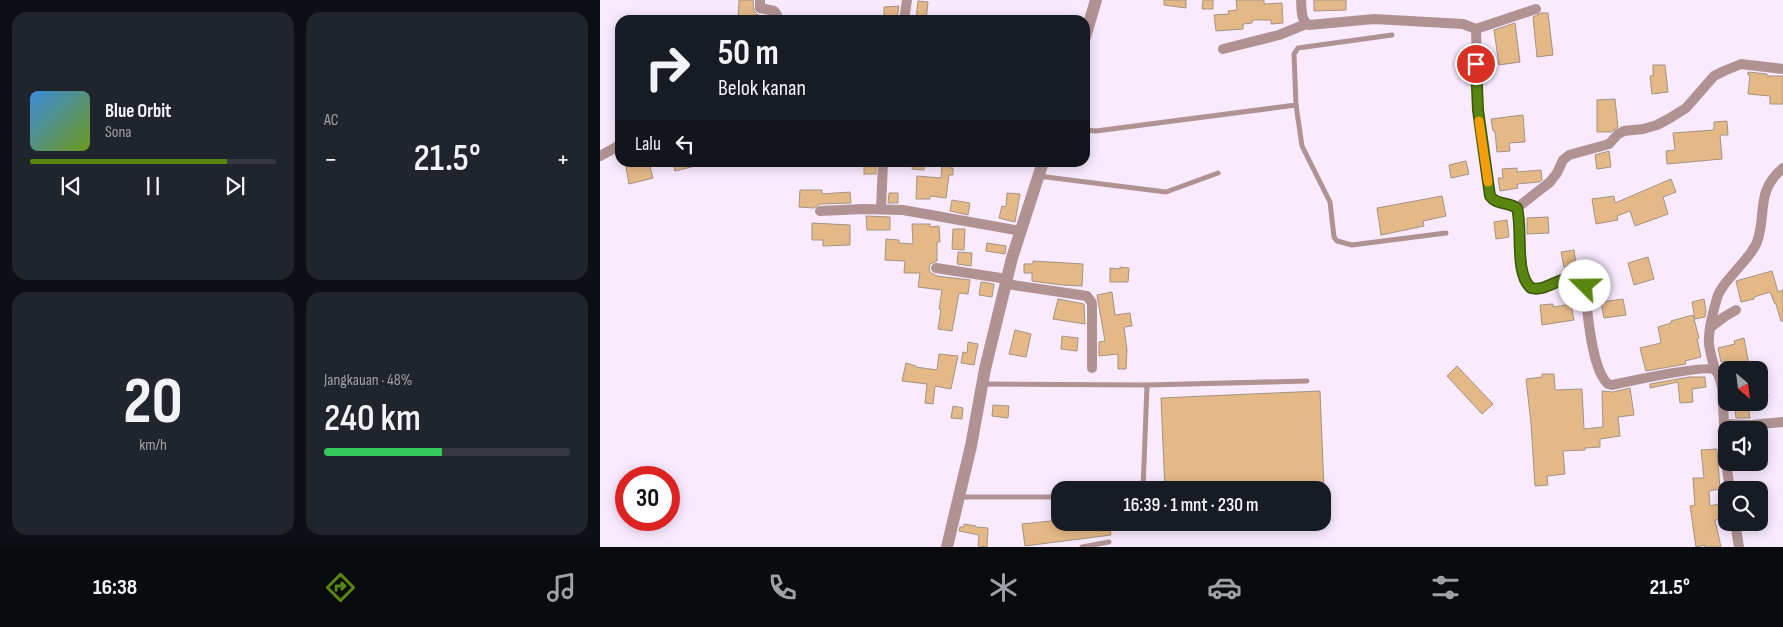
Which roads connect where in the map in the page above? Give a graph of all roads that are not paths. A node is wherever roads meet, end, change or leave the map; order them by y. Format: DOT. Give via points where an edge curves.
graph roads {
  1 [pos="760,0"];
  2 [pos="907,0"];
  3 [pos="1096,0"];
  4 [pos="1301,0"];
  5 [pos="1536,9"];
  6 [pos="777,15"];
  7 [pos="905,15"];
  8 [pos="1090,20"];
  9 [pos="1306,24"];
  10 [pos="1476,29"];
  11 [pos="1392,36"];
  12 [pos="1223,48"];
  13 [pos="1783,69"];
  14 [pos="1296,105"];
  15 [pos="1090,130"];
  16 [pos="615,148"];
  17 [pos="600,156"];
  18 [pos="883,167"];
  19 [pos="1041,167"];
  20 [pos="1783,168"];
  21 [pos="1218,173"];
  22 [pos="1038,176"];
  23 [pos="1517,208"];
  24 [pos="880,209"];
  25 [pos="820,211"];
  26 [pos="1021,231"];
  27 [pos="1446,234"];
  28 [pos="936,268"];
  29 [pos="1007,282"];
  30 [pos="1736,310"];
  31 [pos="1711,327"];
  32 [pos="1092,368"];
  33 [pos="1715,370"];
  34 [pos="1307,381"];
  35 [pos="982,384"];
  36 [pos="1147,385"];
  37 [pos="1724,421"];
  38 [pos="1783,422"];
  39 [pos="1768,423"];
  40 [pos="1143,481"];
  41 [pos="959,497"];
  42 [pos="1051,497"];
  43 [pos="1736,531"];
  44 [pos="1108,542"];
  45 [pos="947,547"];
  46 [pos="1082,547"];
  47 [pos="1739,547"];
  1 -- 6 [label="street" via="760,8 774,11"];
  2 -- 7 [label="street"];
  3 -- 8 [label="street"];
  4 -- 9 [label="street"];
  5 -- 10 [label="street"];
  9 -- 10 [label="street" via="1382,20 1463,24"];
  9 -- 12 [label="street" via="1278,35"];
  10 -- 23 [label="street" via="1478,110 1490,196 1494,201"];
  11 -- 14 [label="lane" via="1298,48 1294,54"];
  13 -- 23 [label="street" via="1742,64 1714,76 1686,108 1670,118 1650,127 1624,131 1609,144 1568,155 1550,182"];
  14 -- 15 [label="lane"];
  14 -- 27 [label="lane" via="1302,146 1330,202 1337,242 1352,245"];
  16 -- 17 [label="street"];
  18 -- 24 [label="street"];
  19 -- 22 [label="street"];
  20 -- 31 [label="street" via="1774,176 1766,194 1756,246 1718,295"];
  21 -- 22 [label="lane" via="1166,192"];
  22 -- 26 [label="street"];
  23 -- 33 [label="street" via="1526,283 1531,288 1540,289 1569,276 1580,279 1586,290 1596,358 1606,382 1612,385 1700,369"];
  24 -- 25 [label="street"];
  24 -- 26 [label="street" via="903,210"];
  26 -- 29 [label="street"];
  28 -- 29 [label="street"];
  29 -- 32 [label="street" via="1087,296 1092,303"];
  29 -- 35 [label="street"];
  30 -- 31 [label="street"];
  31 -- 33 [label="street" via="1709,345"];
  33 -- 37 [label="street" via="1722,387"];
  34 -- 36 [label="lane"];
  35 -- 36 [label="lane"];
  35 -- 41 [label="street"];
  36 -- 40 [label="lane"];
  38 -- 39 [label="street"];
  41 -- 42 [label="lane"];
  41 -- 45 [label="street"];
  43 -- 47 [label="street"];
  44 -- 46 [label="lane"];
}
